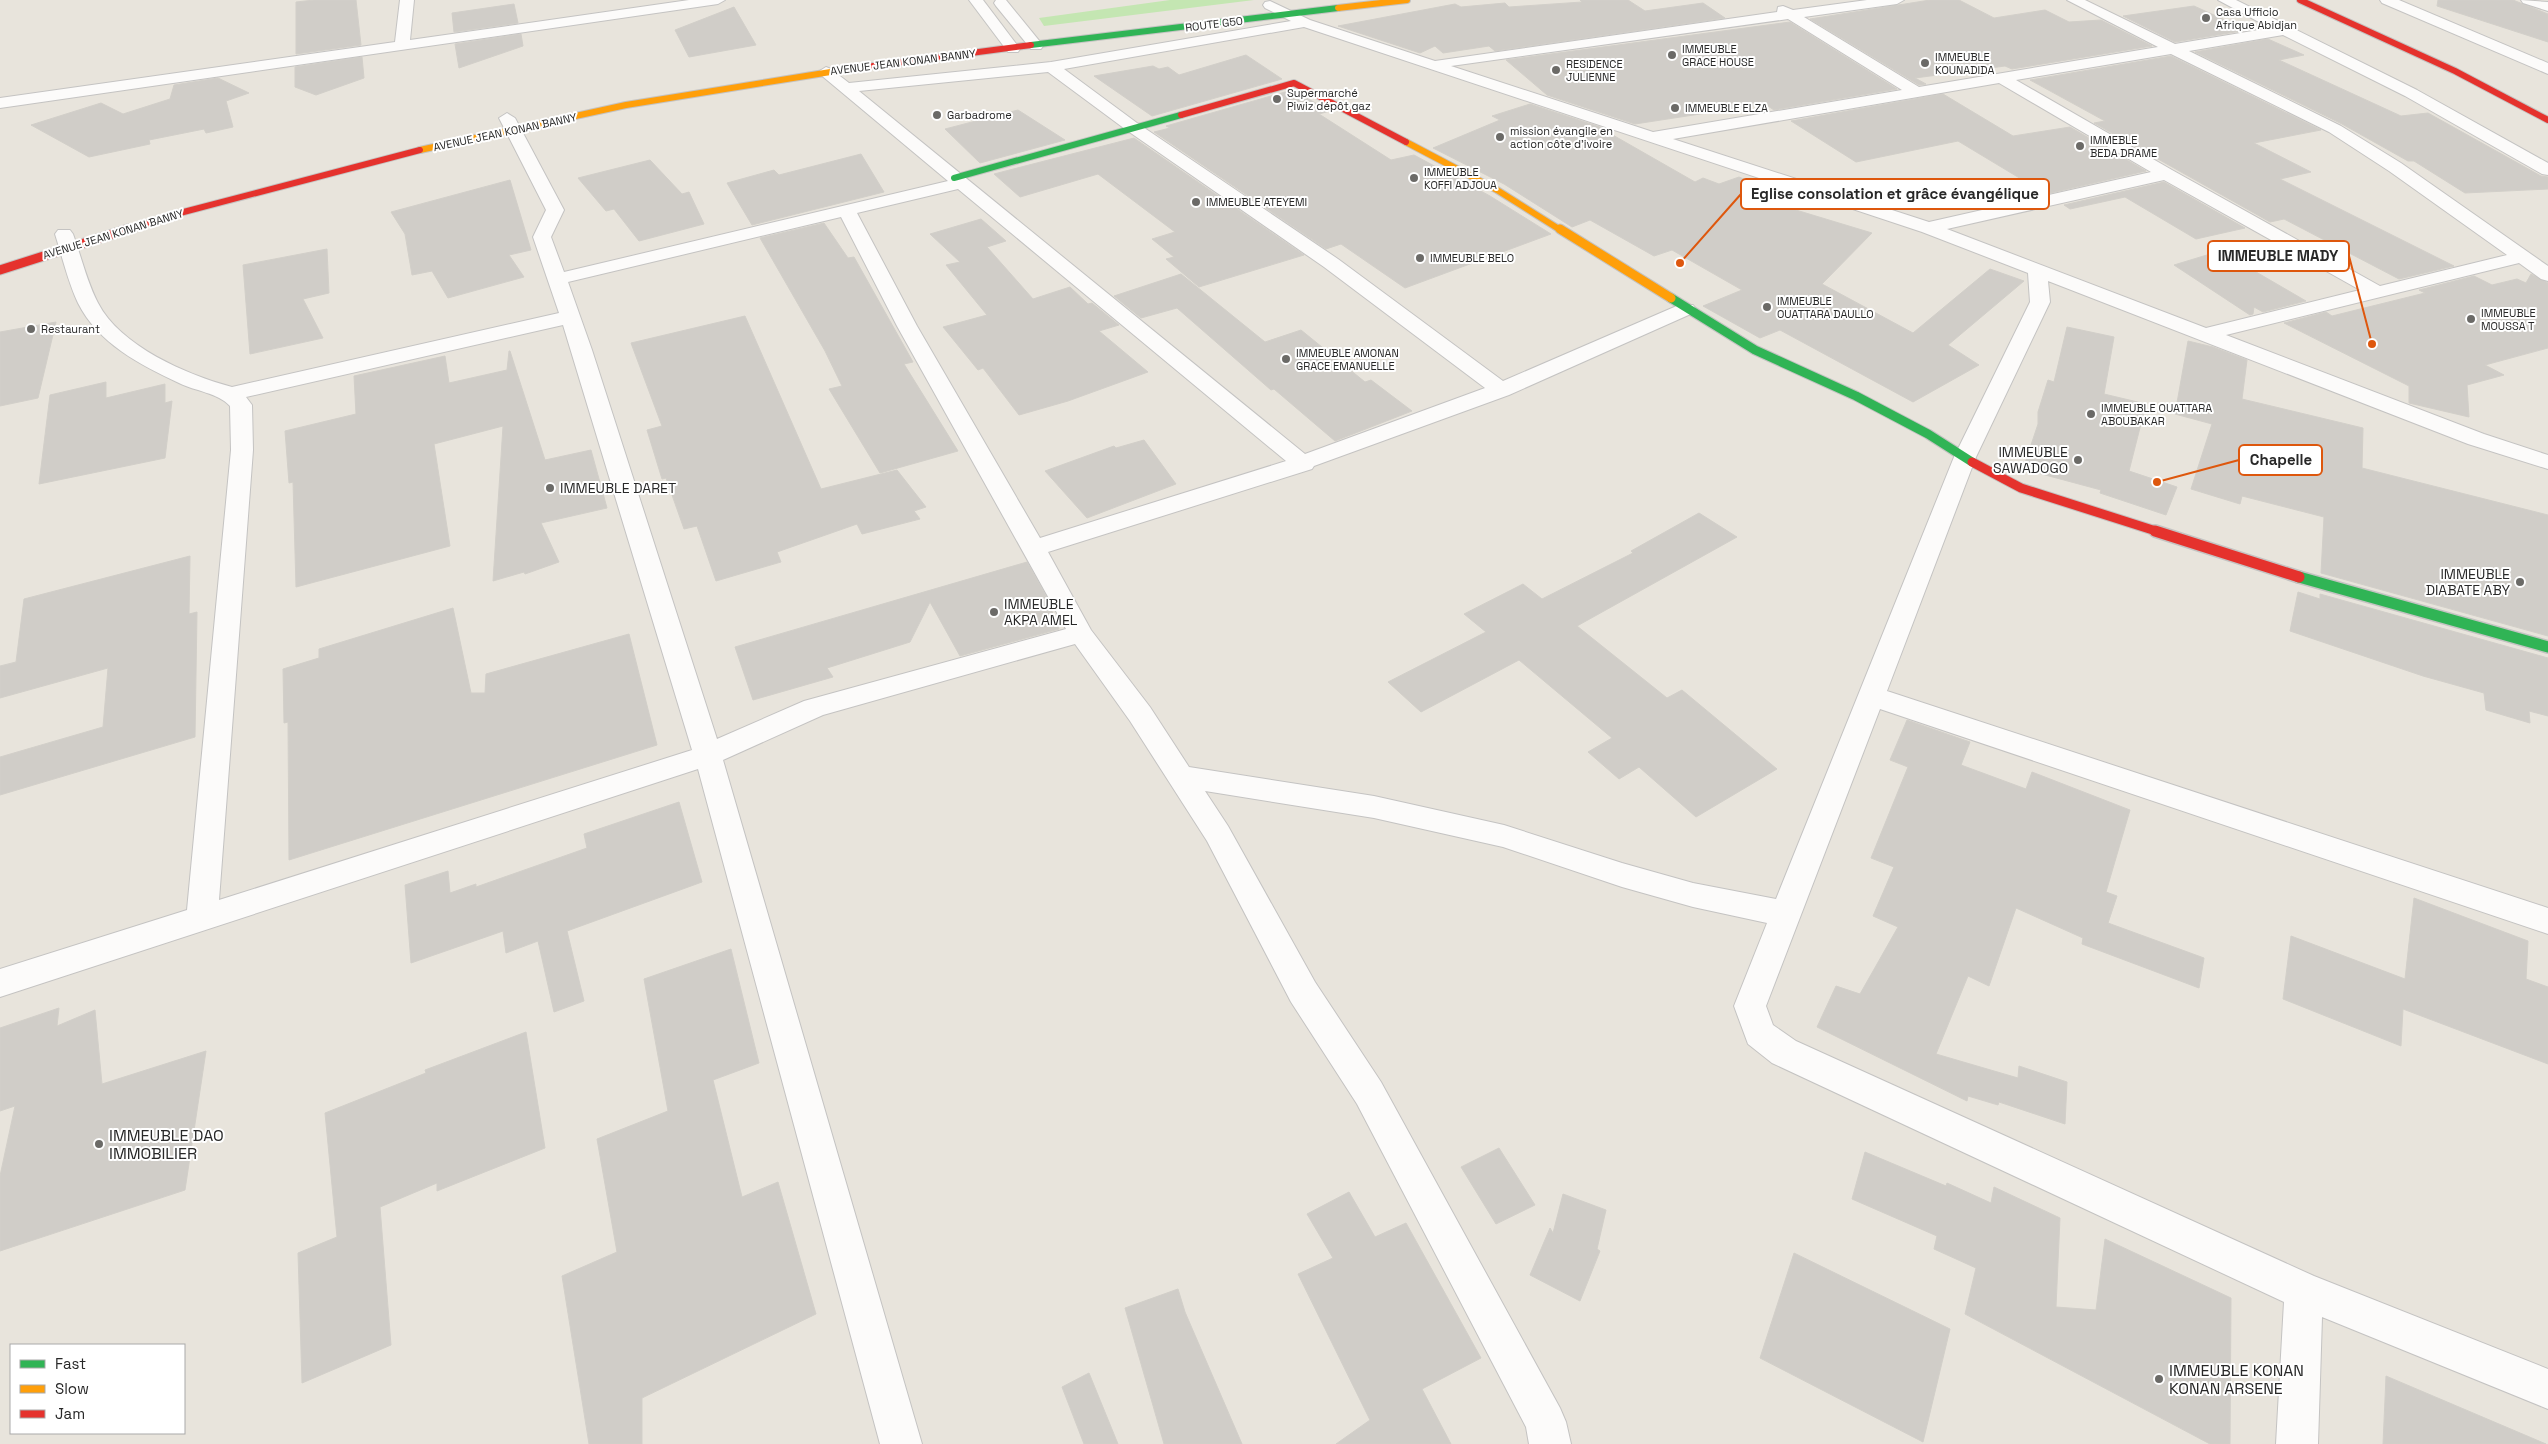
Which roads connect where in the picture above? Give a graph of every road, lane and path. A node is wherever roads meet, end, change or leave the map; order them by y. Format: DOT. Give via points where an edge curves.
graph roads {
  1 [pos="408,0"];
  2 [pos="718,0"];
  3 [pos="976,0"];
  4 [pos="999,0"];
  5 [pos="1313,0"];
  6 [pos="1407,0"];
  7 [pos="1897,0"];
  8 [pos="2074,0"];
  9 [pos="2225,0"];
  10 [pos="2300,0"];
  11 [pos="2387,0"];
  12 [pos="2528,0"];
  13 [pos="1270,5"];
  14 [pos="1773,5"];
  15 [pos="2548,8"];
  16 [pos="1789,14"];
  17 [pos="1286,15"];
  18 [pos="1305,23"];
  19 [pos="2286,30"];
  20 [pos="1021,43"];
  21 [pos="402,45"];
  22 [pos="2171,48"];
  23 [pos="1435,64"];
  24 [pos="1051,67"];
  25 [pos="2548,69"];
  26 [pos="826,72"];
  27 [pos="2003,79"];
  28 [pos="846,88"];
  29 [pos="1916,92"];
  30 [pos="2,103"];
  31 [pos="543,111"];
  32 [pos="2548,120"];
  33 [pos="507,121"];
  34 [pos="1131,126"];
  35 [pos="1651,137"];
  36 [pos="2548,170"];
  37 [pos="2166,174"];
  38 [pos="958,180"];
  39 [pos="847,210"];
  40 [pos="1928,228"];
  41 [pos="65,237"];
  42 [pos="2521,257"];
  43 [pos="0,270"];
  44 [pos="2037,270"];
  45 [pos="2548,275"];
  46 [pos="557,279"];
  47 [pos="2377,292"];
  48 [pos="1686,309"];
  49 [pos="570,316"];
  50 [pos="2203,335"];
  51 [pos="1501,390"];
  52 [pos="230,394"];
  53 [pos="1965,457"];
  54 [pos="2548,462"];
  55 [pos="1304,464"];
  56 [pos="1034,548"];
  57 [pos="1081,634"];
  58 [pos="2548,647"];
  59 [pos="1872,696"];
  60 [pos="708,755"];
  61 [pos="1181,776"];
  62 [pos="1787,914"];
  63 [pos="202,918"];
  64 [pos="2548,921"];
  65 [pos="0,983"];
  66 [pos="2304,1291"];
  67 [pos="2548,1389"];
  68 [pos="900,1444"];
  69 [pos="1550,1444"];
  70 [pos="2297,1444"];
  1 -- 21 [label="street"];
  2 -- 21 [label="street"];
  3 -- 20 [label="street"];
  4 -- 20 [label="street"];
  5 -- 13 [label="main road, ROUTE G50"];
  6 -- 17 [label="main road, ROUTE G50"];
  7 -- 16 [label="street"];
  8 -- 22 [label="street"];
  9 -- 19 [label="street"];
  10 -- 32 [label="main road" via="2455,71"];
  11 -- 25 [label="street"];
  12 -- 15 [label="street"];
  13 -- 17 [label="street"];
  13 -- 20 [label="main road, ROUTE G50"];
  14 -- 16 [label="street"];
  16 -- 23 [label="street"];
  16 -- 29 [label="street"];
  17 -- 18 [label="street"];
  17 -- 20 [label="main road, ROUTE G50"];
  18 -- 23 [label="street"];
  18 -- 24 [label="street"];
  19 -- 22 [label="street"];
  19 -- 36 [label="street" via="2411,93"];
  20 -- 26 [label="main road, AVENUE JEAN KONAN BANNY"];
  20 -- 31 [label="main road, AVENUE JEAN KONAN BANNY" via="815,62"];
  21 -- 30 [label="street"];
  22 -- 27 [label="street"];
  22 -- 42 [label="street" via="2335,129 2395,167"];
  23 -- 35 [label="street"];
  24 -- 28 [label="street"];
  24 -- 34 [label="street"];
  26 -- 28 [label="street"];
  26 -- 33 [label="main road, AVENUE JEAN KONAN BANNY"];
  27 -- 29 [label="street"];
  27 -- 37 [label="street"];
  28 -- 38 [label="street"];
  29 -- 35 [label="street"];
  33 -- 41 [label="main road, AVENUE JEAN KONAN BANNY" via="372,161"];
  33 -- 46 [label="street" via="555,210 542,236"];
  34 -- 38 [label="main road"];
  34 -- 48 [label="main road" via="1294,83 1497,190"];
  34 -- 51 [label="street" via="1331,263"];
  35 -- 40 [label="street"];
  37 -- 40 [label="street"];
  37 -- 47 [label="street"];
  38 -- 39 [label="street"];
  38 -- 55 [label="street"];
  39 -- 46 [label="street"];
  39 -- 56 [label="street" via="907,326"];
  40 -- 44 [label="street"];
  41 -- 43 [label="main road, AVENUE JEAN KONAN BANNY"];
  41 -- 52 [label="street" via="88,304 106,328 161,368"];
  42 -- 45 [label="street"];
  42 -- 47 [label="street"];
  44 -- 50 [label="street"];
  44 -- 53 [label="street" via="2040,302"];
  46 -- 49 [label="street"];
  47 -- 50 [label="street"];
  48 -- 51 [label="street"];
  48 -- 53 [label="main road" via="1755,350 1856,396"];
  49 -- 52 [label="street"];
  49 -- 60 [label="street"];
  50 -- 54 [label="street" via="2476,439"];
  51 -- 55 [label="street"];
  52 -- 63 [label="street" via="240,405 242,450"];
  53 -- 58 [label="main road" via="1996,476 2050,498 2274,570"];
  53 -- 59 [label="street"];
  55 -- 56 [label="street"];
  56 -- 57 [label="street"];
  57 -- 60 [label="street" via="814,708"];
  57 -- 61 [label="street"];
  59 -- 62 [label="street"];
  59 -- 64 [label="street"];
  60 -- 63 [label="street"];
  60 -- 68 [label="street"];
  61 -- 62 [label="street" via="1374,807 1494,834 1684,893"];
  61 -- 69 [label="street" via="1218,834 1303,992 1369,1093 1546,1422"];
  62 -- 66 [label="street" via="1750,1006 1760,1034 1784,1052"];
  63 -- 65 [label="street"];
  66 -- 67 [label="street"];
  66 -- 70 [label="street"];
}
